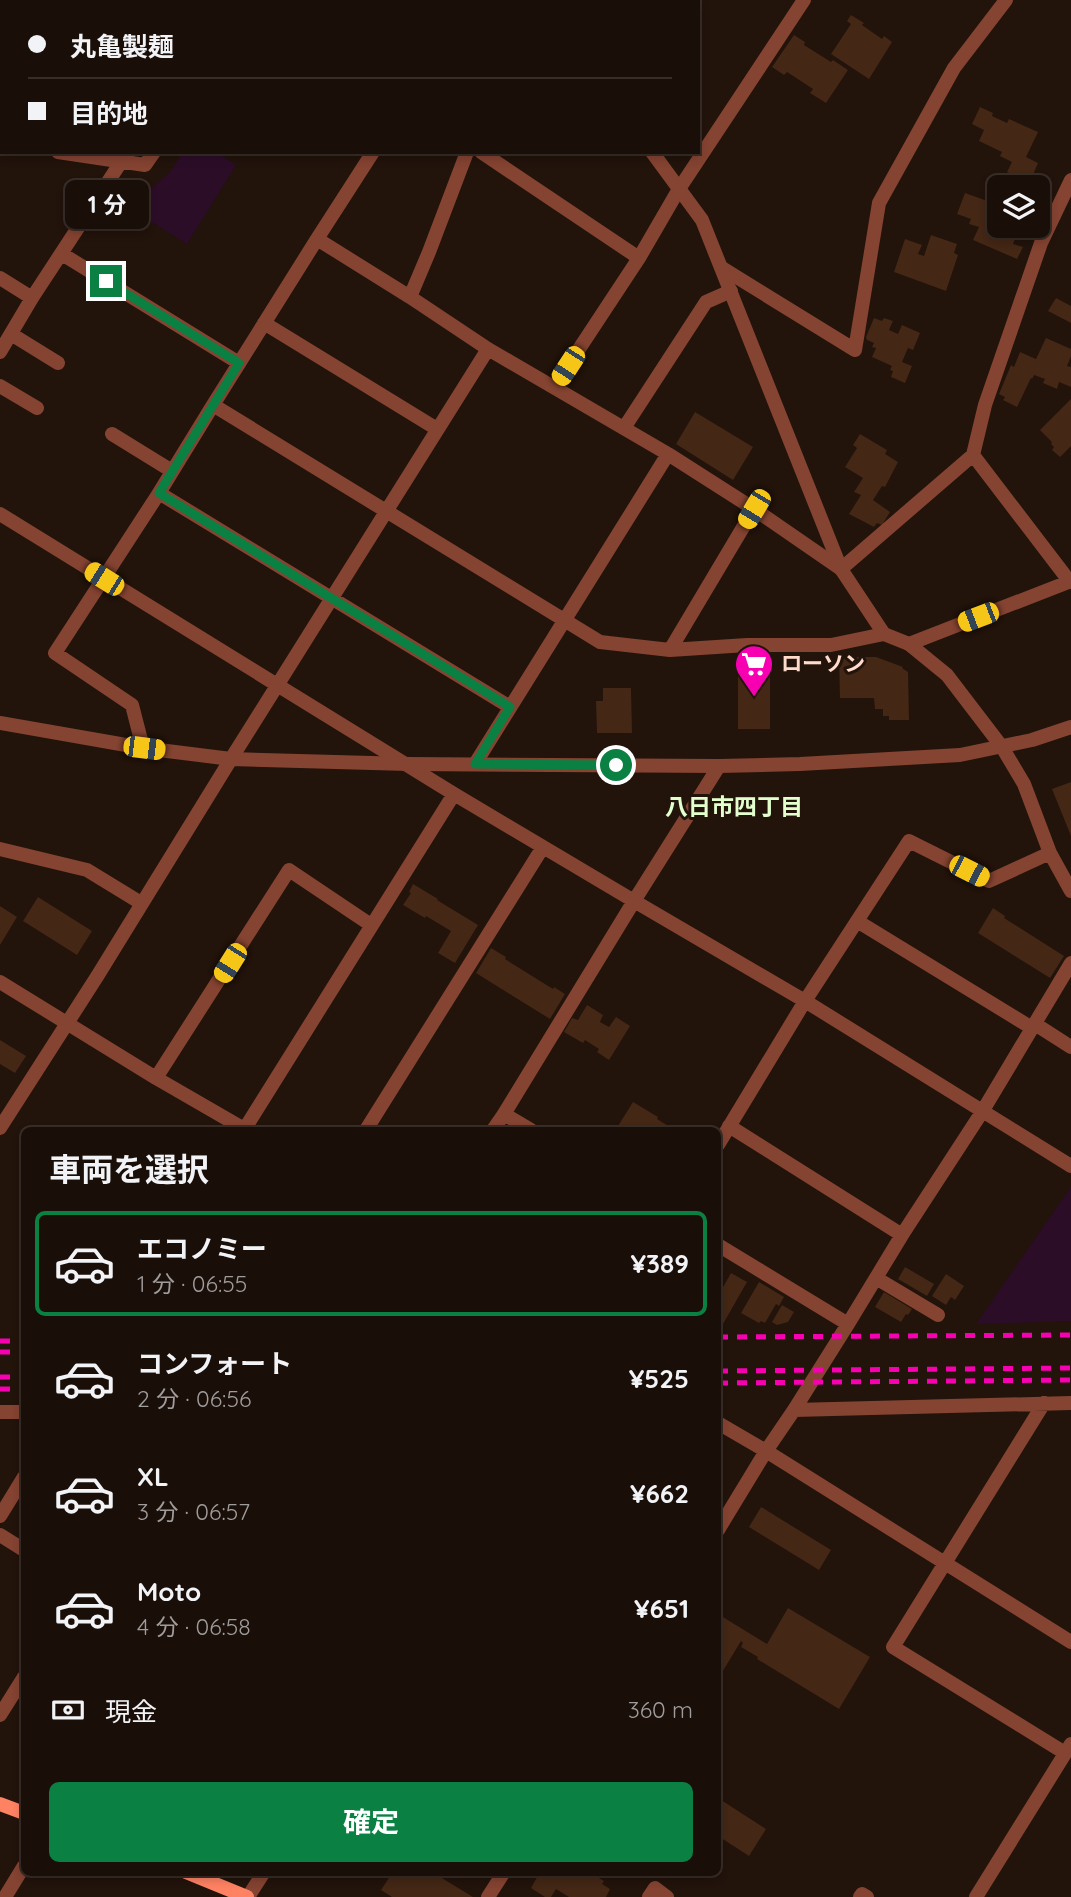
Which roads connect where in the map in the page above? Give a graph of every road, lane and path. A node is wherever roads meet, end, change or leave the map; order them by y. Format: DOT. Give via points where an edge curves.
graph roads {
  1 [pos="804,0"];
  2 [pos="1006,0"];
  3 [pos="71,154"];
  4 [pos="153,154"];
  5 [pos="372,154"];
  6 [pos="466,154"];
  7 [pos="484,154"];
  8 [pos="653,154"];
  9 [pos="121,162"];
  10 [pos="1071,180"];
  11 [pos="679,189"];
  12 [pos="317,239"];
  13 [pos="62,254"];
  14 [pos="639,258"];
  15 [pos="722,268"];
  16 [pos="0,278"];
  17 [pos="731,291"];
  18 [pos="410,297"];
  19 [pos="32,298"];
  20 [pos="264,323"];
  21 [pos="11,334"];
  22 [pos="488,348"];
  23 [pos="0,352"];
  24 [pos="58,363"];
  25 [pos="239,363"];
  26 [pos="0,386"];
  27 [pos="554,387"];
  28 [pos="213,405"];
  29 [pos="37,408"];
  30 [pos="624,428"];
  31 [pos="437,429"];
  32 [pos="112,434"];
  33 [pos="668,454"];
  34 [pos="973,455"];
  35 [pos="172,471"];
  36 [pos="159,493"];
  37 [pos="754,509"];
  38 [pos="387,511"];
  39 [pos="0,514"];
  40 [pos="841,569"];
  41 [pos="104,579"];
  42 [pos="1071,581"];
  43 [pos="332,598"];
  44 [pos="565,621"];
  45 [pos="884,634"];
  46 [pos="909,644"];
  47 [pos="670,650"];
  48 [pos="277,685"];
  49 [pos="510,707"];
  50 [pos="0,723"];
  51 [pos="1071,727"];
  52 [pos="1002,747"];
  53 [pos="144,748"];
  54 [pos="231,759"];
  55 [pos="408,764"];
  56 [pos="475,764"];
  57 [pos="719,766"];
  58 [pos="454,794"];
  59 [pos="543,847"];
  60 [pos="0,849"];
  61 [pos="1050,853"];
  62 [pos="1071,891"];
  63 [pos="634,901"];
  64 [pos="141,903"];
  65 [pos="857,921"];
  66 [pos="371,925"];
  67 [pos="1071,963"];
  68 [pos="0,982"];
  69 [pos="805,1001"];
  70 [pos="66,1023"];
  71 [pos="1033,1026"];
  72 [pos="1071,1047"];
  73 [pos="156,1078"];
  74 [pos="982,1111"];
  75 [pos="504,1114"];
  76 [pos="729,1126"];
  77 [pos="240,1127"];
  78 [pos="247,1127"];
  79 [pos="368,1127"];
  80 [pos="496,1127"];
  81 [pos="526,1127"];
  82 [pos="0,1128"];
  83 [pos="721,1140"];
  84 [pos="1071,1166"];
  85 [pos="902,1235"];
  86 [pos="721,1247"];
  87 [pos="876,1278"];
  88 [pos="938,1315"];
  89 [pos="848,1324"];
  90 [pos="1044,1403"];
  91 [pos="1071,1403"];
  92 [pos="794,1410"];
  93 [pos="0,1412"];
  94 [pos="21,1412"];
  95 [pos="721,1425"];
  96 [pos="766,1451"];
  97 [pos="21,1482"];
  98 [pos="0,1516"];
  99 [pos="721,1525"];
  100 [pos="0,1535"];
  101 [pos="21,1548"];
  102 [pos="945,1564"];
  103 [pos="1071,1642"];
  104 [pos="21,1682"];
  105 [pos="0,1715"];
  106 [pos="1068,1749"];
  107 [pos="0,1804"];
  108 [pos="21,1812"];
  109 [pos="21,1871"];
  110 [pos="196,1876"];
  111 [pos="261,1876"];
  112 [pos="501,1876"];
  113 [pos="5,1897"];
  114 [pos="248,1897"];
  115 [pos="488,1897"];
  116 [pos="649,1897"];
  117 [pos="667,1897"];
  118 [pos="860,1897"];
  119 [pos="867,1897"];
  120 [pos="976,1897"];
  1 -- 11 [label="street"];
  2 -- 15 [label="street" via="954,68 879,203 855,350"];
  3 -- 9 [label="street"];
  4 -- 9 [label="street" via="145,165"];
  5 -- 12 [label="street"];
  6 -- 18 [label="street"];
  7 -- 14 [label="street"];
  8 -- 11 [label="street"];
  9 -- 13 [label="street"];
  10 -- 34 [label="street" via="1041,243 985,405"];
  11 -- 14 [label="street"];
  11 -- 15 [label="street" via="702,220"];
  12 -- 18 [label="street"];
  12 -- 20 [label="street"];
  13 -- 19 [label="street"];
  13 -- 25 [label="street"];
  14 -- 27 [label="street"];
  15 -- 17 [label="street"];
  16 -- 19 [label="street"];
  17 -- 30 [label="street" via="706,302"];
  17 -- 40 [label="street"];
  18 -- 22 [label="street"];
  19 -- 21 [label="street"];
  20 -- 25 [label="street"];
  20 -- 31 [label="street"];
  21 -- 23 [label="street"];
  21 -- 24 [label="street"];
  22 -- 27 [label="street"];
  22 -- 31 [label="street"];
  25 -- 28 [label="street"];
  26 -- 29 [label="street"];
  27 -- 30 [label="street"];
  28 -- 35 [label="street"];
  28 -- 38 [label="street"];
  30 -- 33 [label="street"];
  31 -- 38 [label="street"];
  32 -- 35 [label="street"];
  33 -- 37 [label="street"];
  33 -- 44 [label="street"];
  34 -- 40 [label="street"];
  34 -- 42 [label="street"];
  35 -- 36 [label="street"];
  36 -- 41 [label="street"];
  36 -- 43 [label="street"];
  37 -- 40 [label="street"];
  37 -- 47 [label="street"];
  38 -- 43 [label="street"];
  38 -- 44 [label="street"];
  39 -- 41 [label="street"];
  40 -- 45 [label="street"];
  41 -- 48 [label="street"];
  41 -- 53 [label="street" via="55,653 132,705"];
  42 -- 46 [label="street"];
  43 -- 48 [label="street"];
  43 -- 49 [label="street"];
  44 -- 47 [label="street" via="600,642"];
  44 -- 49 [label="street"];
  45 -- 46 [label="street"];
  45 -- 47 [label="street" via="831,645"];
  46 -- 52 [label="street" via="947,675"];
  48 -- 54 [label="street"];
  48 -- 55 [label="street"];
  49 -- 56 [label="street"];
  50 -- 53 [label="street"];
  51 -- 52 [label="street"];
  52 -- 57 [label="street" via="890,760"];
  52 -- 61 [label="street" via="1024,784"];
  53 -- 54 [label="street"];
  54 -- 55 [label="street"];
  54 -- 64 [label="street"];
  55 -- 56 [label="street"];
  55 -- 58 [label="street"];
  56 -- 57 [label="street"];
  57 -- 63 [label="street"];
  58 -- 59 [label="street"];
  58 -- 66 [label="street"];
  59 -- 63 [label="street"];
  59 -- 79 [label="street"];
  60 -- 64 [label="street" via="87,870"];
  61 -- 62 [label="street"];
  61 -- 65 [label="street" via="989,881 909,841"];
  63 -- 69 [label="street"];
  63 -- 75 [label="street"];
  64 -- 70 [label="street"];
  65 -- 69 [label="street"];
  65 -- 71 [label="street"];
  66 -- 73 [label="street" via="289,870"];
  66 -- 78 [label="street"];
  67 -- 71 [label="street"];
  68 -- 70 [label="street"];
  69 -- 74 [label="street"];
  69 -- 76 [label="street"];
  70 -- 73 [label="street"];
  70 -- 82 [label="street"];
  71 -- 72 [label="street"];
  71 -- 74 [label="street"];
  73 -- 77 [label="street"];
  74 -- 84 [label="street"];
  74 -- 85 [label="street"];
  75 -- 80 [label="street"];
  75 -- 81 [label="street"];
  76 -- 83 [label="street"];
  76 -- 85 [label="street"];
  85 -- 87 [label="street"];
  86 -- 89 [label="street"];
  87 -- 88 [label="street"];
  87 -- 89 [label="street"];
  89 -- 92 [label="street"];
  90 -- 91 [label="street"];
  90 -- 92 [label="street"];
  90 -- 102 [label="street"];
  92 -- 96 [label="street"];
  93 -- 94 [label="street"];
  95 -- 96 [label="street"];
  96 -- 99 [label="street"];
  96 -- 102 [label="street"];
  97 -- 98 [label="street"];
  100 -- 101 [label="street"];
  102 -- 103 [label="street"];
  102 -- 106 [label="street" via="893,1647"];
  104 -- 105 [label="street"];
  106 -- 120 [label="street"];
  107 -- 108 [label="main road"];
  109 -- 113 [label="street"];
  110 -- 114 [label="main road"];
  111 -- 114 [label="street"];
  112 -- 115 [label="street"];
  116 -- 117 [label="street" via="655,1888"];
  118 -- 119 [label="street"];
}
